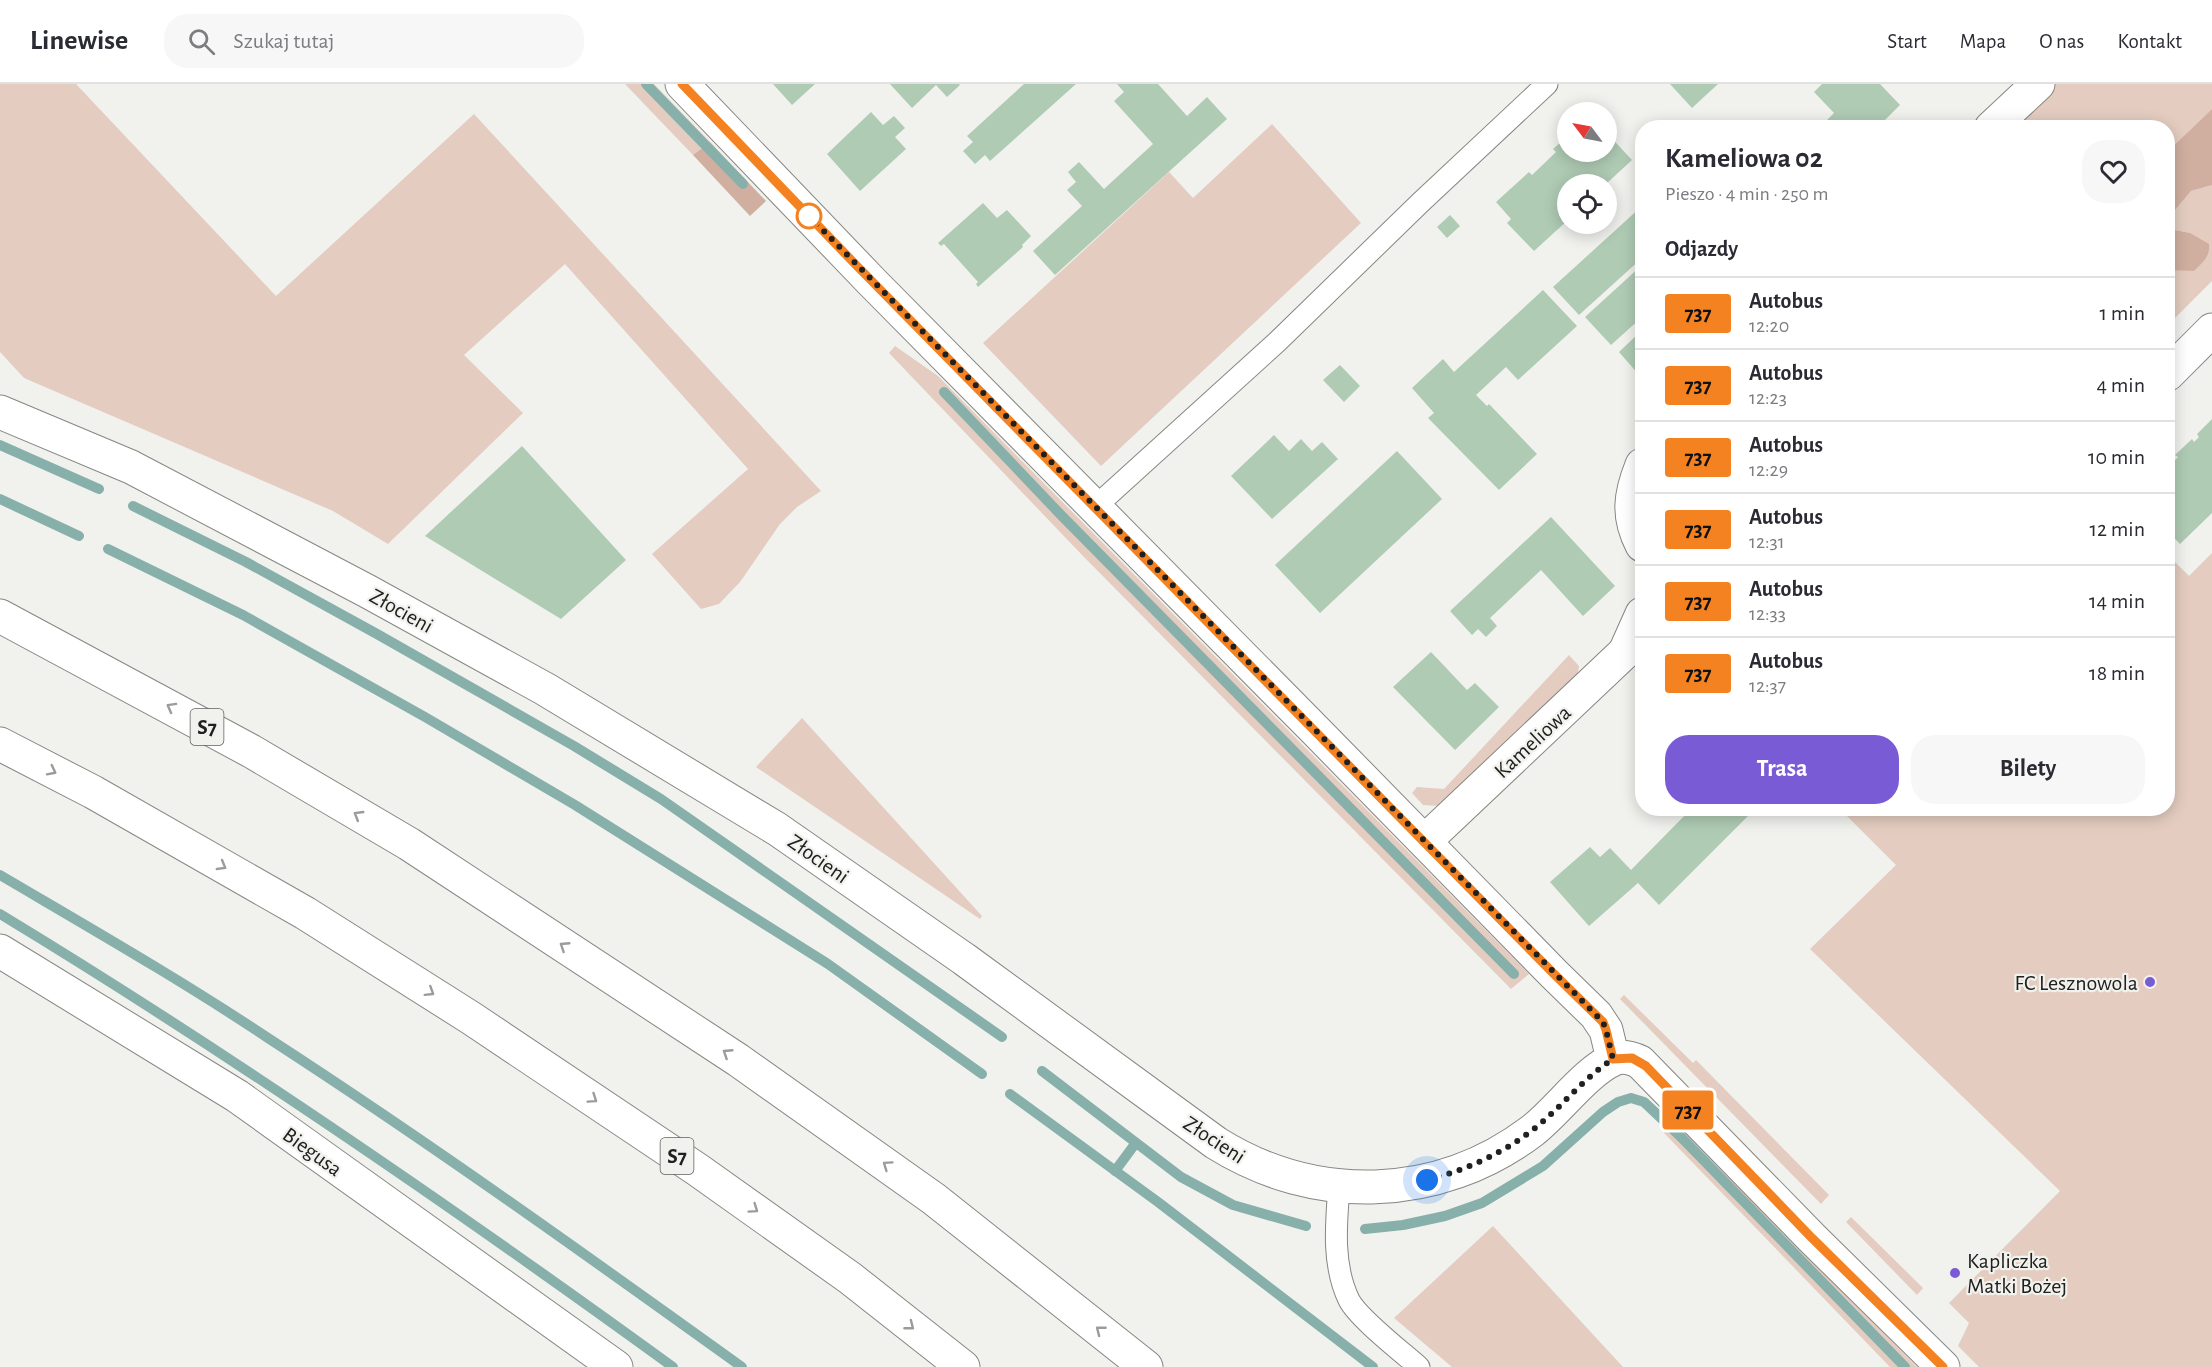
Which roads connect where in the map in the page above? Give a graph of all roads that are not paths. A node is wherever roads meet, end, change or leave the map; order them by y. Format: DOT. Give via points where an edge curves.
graph roads {
  1 [pos="682,84"];
  2 [pos="1547,84"];
  3 [pos="2038,84"];
  4 [pos="2000,120"];
  5 [pos="2212,330"];
  6 [pos="2175,367"];
  7 [pos="0,412"];
  8 [pos="1635,484"];
  9 [pos="1095,507"];
  10 [pos="1635,532"];
  11 [pos="0,616"];
  12 [pos="1634,650"];
  13 [pos="0,744"];
  14 [pos="1425,842"];
  15 [pos="0,951"];
  16 [pos="1613,1059"];
  17 [pos="1340,1187"];
  18 [pos="616,1367"];
  19 [pos="963,1367"];
  20 [pos="1146,1367"];
  21 [pos="1419,1367"];
  22 [pos="1943,1367"];
  1 -- 9 [label="main road"];
  2 -- 9 [label="lane" via="1277,342"];
  3 -- 4 [label="main road"];
  5 -- 6 [label="main road"];
  7 -- 17 [label="main road, Złocieni" via="130,467 206,505 544,689 777,829 1238,1157 1291,1178"];
  8 -- 10 [label="main road" via="1631,511"];
  9 -- 14 [label="main road"];
  20 -- 11 [label="main road, S7, one-way" via="934,1199 728,1053 409,844 251,751"];
  12 -- 14 [label="main road, Kameliowa"];
  13 -- 19 [label="main road, S7, one-way" via="93,792 305,913 471,1018 708,1176 850,1278"];
  14 -- 16 [label="main road" via="1596,1015 1606,1030"];
  15 -- 18 [label="main road, Biegusa" via="237,1096"];
  16 -- 17 [label="main road, Złocieni" via="1539,1125 1474,1164 1403,1185"];
  16 -- 22 [label="main road" via="1632,1058 1646,1066"];
  17 -- 21 [label="lane" via="1335,1229 1340,1269 1350,1302"];
}
